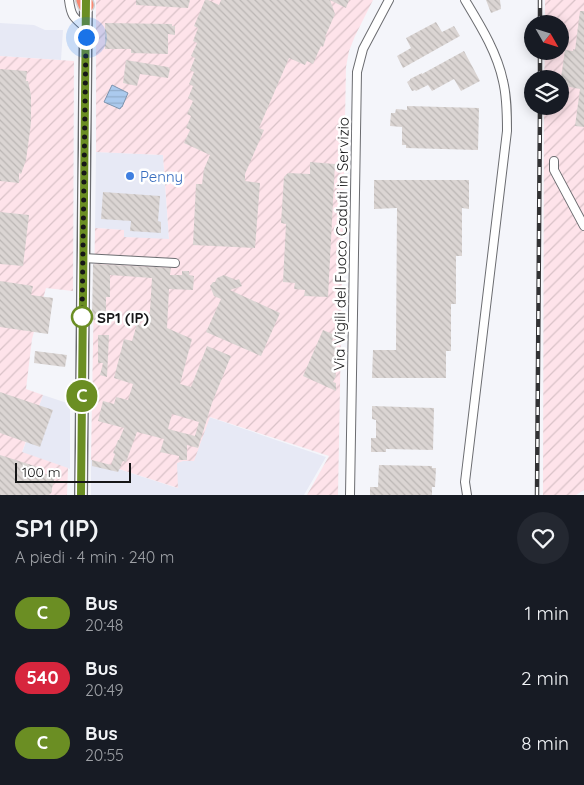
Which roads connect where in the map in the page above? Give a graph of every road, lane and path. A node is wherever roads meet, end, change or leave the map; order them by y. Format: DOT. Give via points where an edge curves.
graph roads {
  1 [pos="69,0"];
  2 [pos="389,0"];
  3 [pos="465,0"];
  4 [pos="85,2"];
  5 [pos="86,28"];
  6 [pos="554,161"];
  7 [pos="584,226"];
  8 [pos="83,258"];
  9 [pos="175,263"];
  10 [pos="81,495"];
  11 [pos="350,495"];
  12 [pos="467,495"];
  1 -- 5 [label="street" via="74,18"];
  2 -- 11 [label="street, Via Vigili del Fuoco Caduti in Servizio" via="363,49 357,72"];
  3 -- 12 [label="street" via="492,50 503,80 507,131 465,482"];
  4 -- 5 [label="street"];
  5 -- 8 [label="street"];
  6 -- 7 [label="street" via="554,170"];
  8 -- 9 [label="street"];
  8 -- 10 [label="street"];
}
